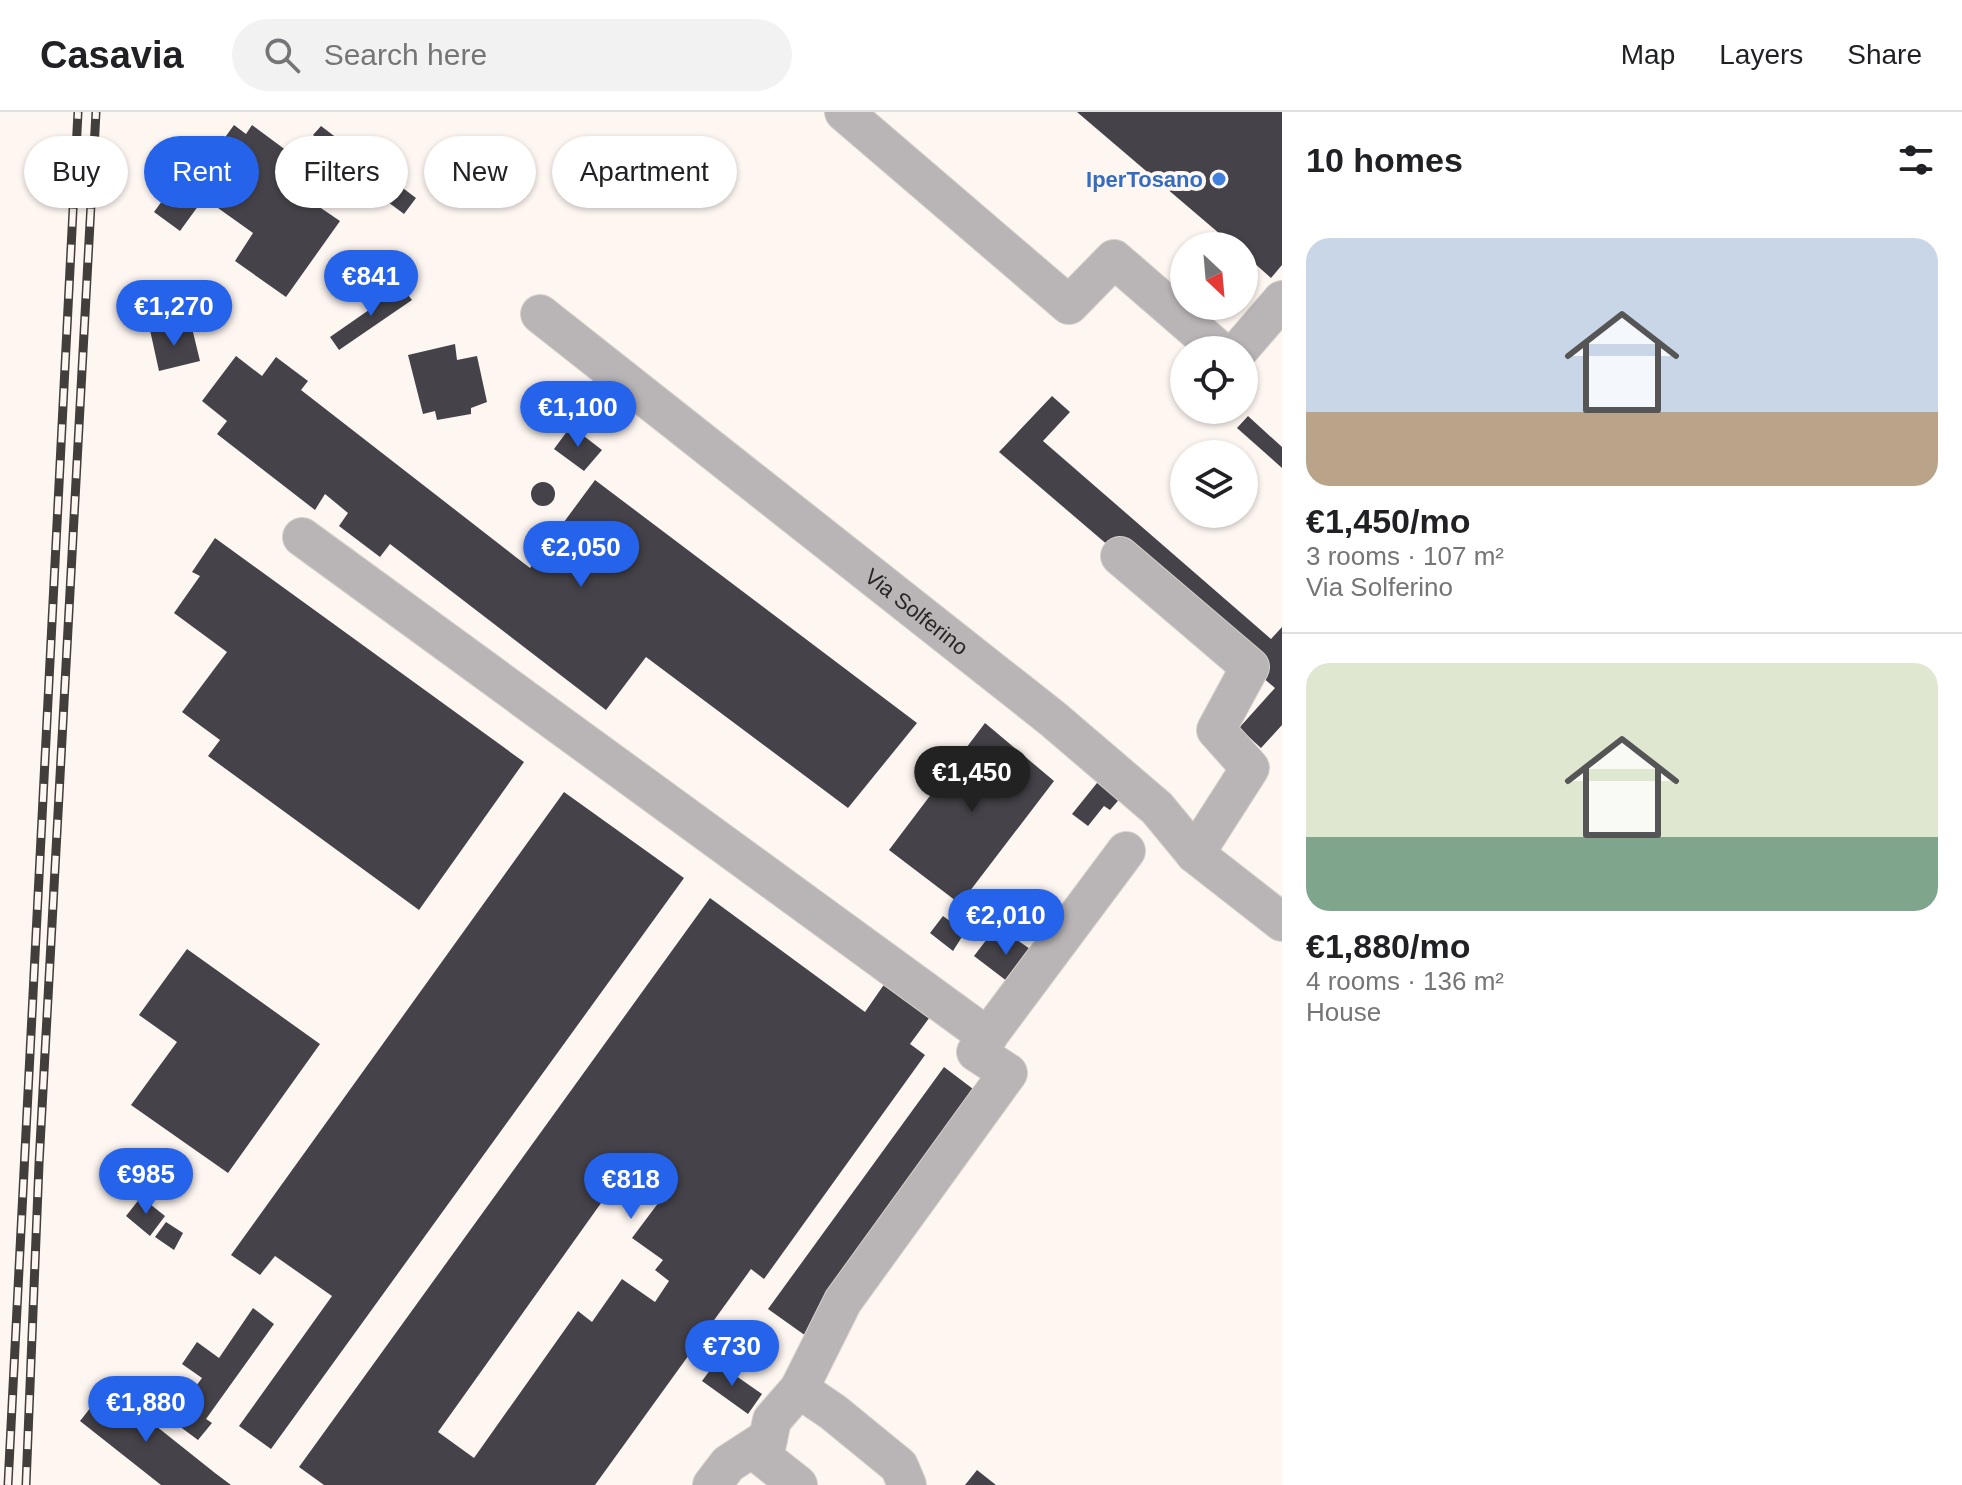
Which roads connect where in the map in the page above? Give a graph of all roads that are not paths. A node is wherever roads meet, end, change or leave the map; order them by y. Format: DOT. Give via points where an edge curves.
graph roads {
  1 [pos="844,112"];
  2 [pos="1282,300"];
  3 [pos="540,314"];
  4 [pos="1203,336"];
  5 [pos="1251,336"];
  6 [pos="302,537"];
  7 [pos="1120,556"];
  8 [pos="1126,851"];
  9 [pos="1195,854"];
  10 [pos="1282,922"];
  11 [pos="988,1037"];
  12 [pos="799,1389"];
  13 [pos="768,1438"];
  14 [pos="712,1485"];
  15 [pos="798,1485"];
  16 [pos="907,1485"];
  1 -- 4 [label="street" via="1069,305 1114,259"];
  2 -- 5 [label="street"];
  3 -- 9 [label="street, Via Solferino" via="1053,719 1157,808"];
  6 -- 11 [label="street"];
  7 -- 9 [label="street" via="1250,667 1216,730 1250,768"];
  8 -- 11 [label="street"];
  9 -- 10 [label="street, Via Solferino"];
  11 -- 12 [label="street" via="976,1052 1008,1073 843,1301"];
  12 -- 13 [label="street" via="772,1420"];
  12 -- 16 [label="street" via="899,1466"];
  13 -- 14 [label="street" via="728,1464"];
  13 -- 15 [label="street" via="764,1458"];
}
